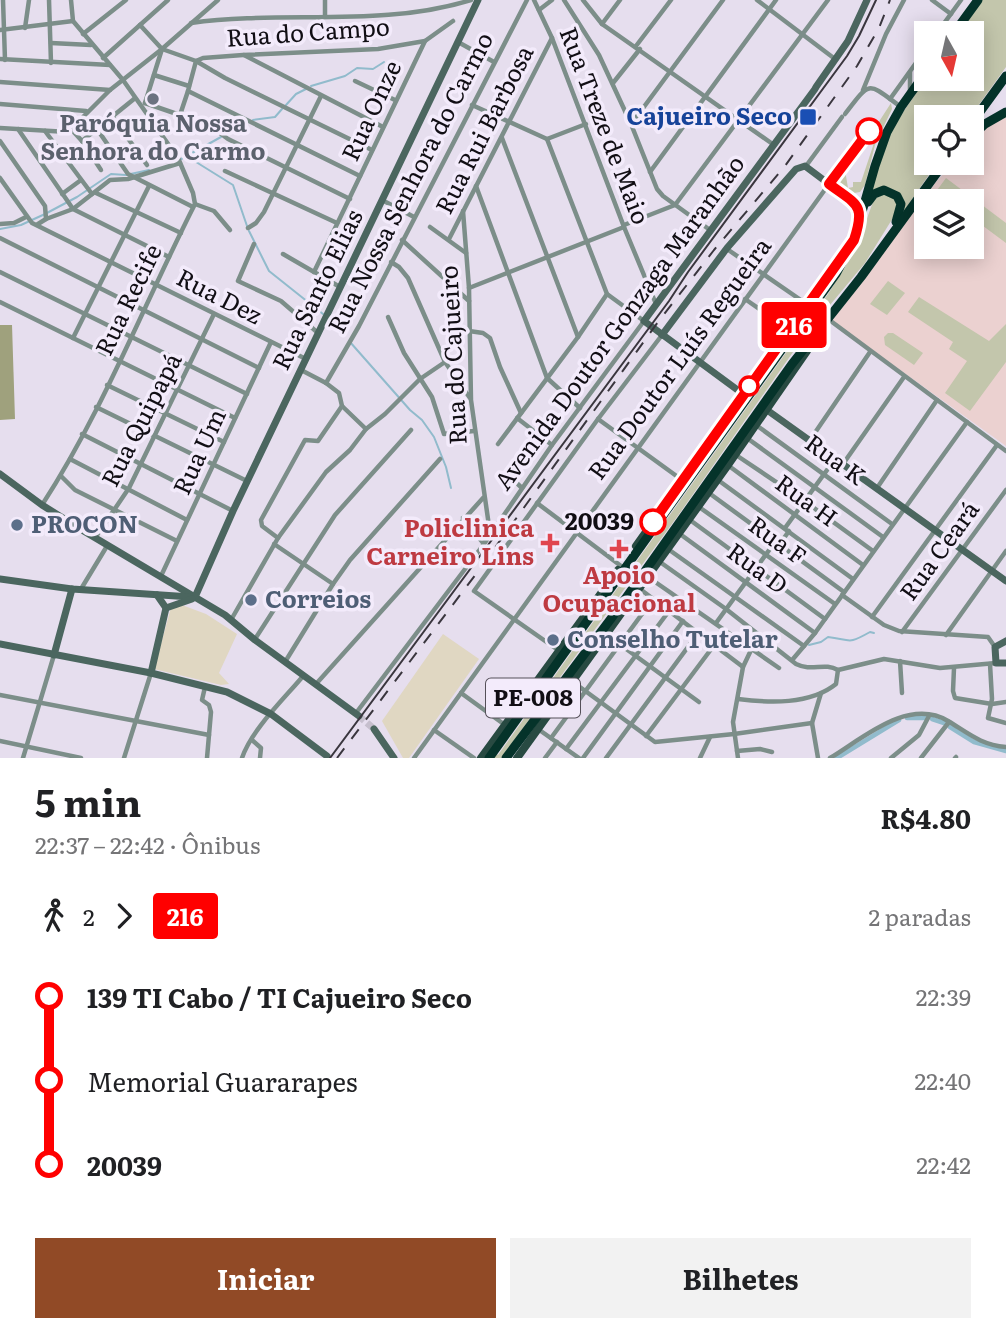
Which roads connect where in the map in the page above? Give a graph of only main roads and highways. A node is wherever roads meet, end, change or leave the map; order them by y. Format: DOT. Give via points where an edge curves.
graph roads {
  1 [pos="478,0"];
  2 [pos="867,0"];
  3 [pos="978,0"];
  4 [pos="963,21"];
  5 [pos="1006,76"];
  6 [pos="914,90"];
  7 [pos="984,106"];
  8 [pos="1006,112"];
  9 [pos="984,125"];
  10 [pos="935,175"];
  11 [pos="864,209"];
  12 [pos="861,219"];
  13 [pos="889,236"];
  14 [pos="854,240"];
  15 [pos="826,322"];
  16 [pos="662,335"];
  17 [pos="743,394"];
  18 [pos="766,410"];
  19 [pos="0,474"];
  20 [pos="0,579"];
  21 [pos="1006,580"];
  22 [pos="76,589"];
  23 [pos="156,595"];
  24 [pos="195,597"];
  25 [pos="166,608"];
  26 [pos="1006,641"];
  27 [pos="0,644"];
  28 [pos="54,655"];
  29 [pos="1006,663"];
  30 [pos="150,673"];
  31 [pos="357,715"];
  32 [pos="374,729"];
  33 [pos="324,756"];
  34 [pos="485,756"];
  35 [pos="394,758"];
  36 [pos="506,758"];
  37 [pos="517,758"];
  1 -- 24 [label="main road, Rua Santo Elias"];
  2 -- 16 [label="main road, Avenida Doutor Gonzaga Maranhão" via="848,41 816,88 644,321"];
  3 -- 4 [label="highway"];
  5 -- 7 [label="highway"];
  6 -- 11 [label="highway, PE-008" via="881,149"];
  8 -- 9 [label="highway"];
  10 -- 13 [label="highway, PE-008"];
  11 -- 12 [label="highway, PE-008"];
  11 -- 13 [label="highway" via="879,191 897,195 901,211"];
  12 -- 14 [label="highway, PE-008"];
  12 -- 16 [label="main road, Avenida Doutor Gonzaga Maranhão" via="856,204 805,166 793,173 727,248"];
  13 -- 15 [label="highway, PE-008"];
  14 -- 17 [label="main road"];
  14 -- 34 [label="highway, PE-008" via="813,309 576,639"];
  15 -- 18 [label="main road"];
  15 -- 36 [label="highway, PE-008"];
  16 -- 17 [label="main road"];
  17 -- 34 [label="main road"];
  18 -- 21 [label="main road"];
  18 -- 37 [label="main road"];
  19 -- 24 [label="main road" via="42,505"];
  20 -- 22 [label="main road"];
  22 -- 23 [label="main road"];
  22 -- 28 [label="main road"];
  23 -- 24 [label="main road"];
  23 -- 25 [label="main road"];
  24 -- 25 [label="main road"];
  24 -- 31 [label="main road"];
  25 -- 30 [label="main road"];
  26 -- 29 [label="main road" via="995,647 993,664"];
  27 -- 28 [label="main road"];
  28 -- 30 [label="main road"];
  30 -- 33 [label="main road" via="237,696 271,714"];
  32 -- 35 [label="main road"];
}
